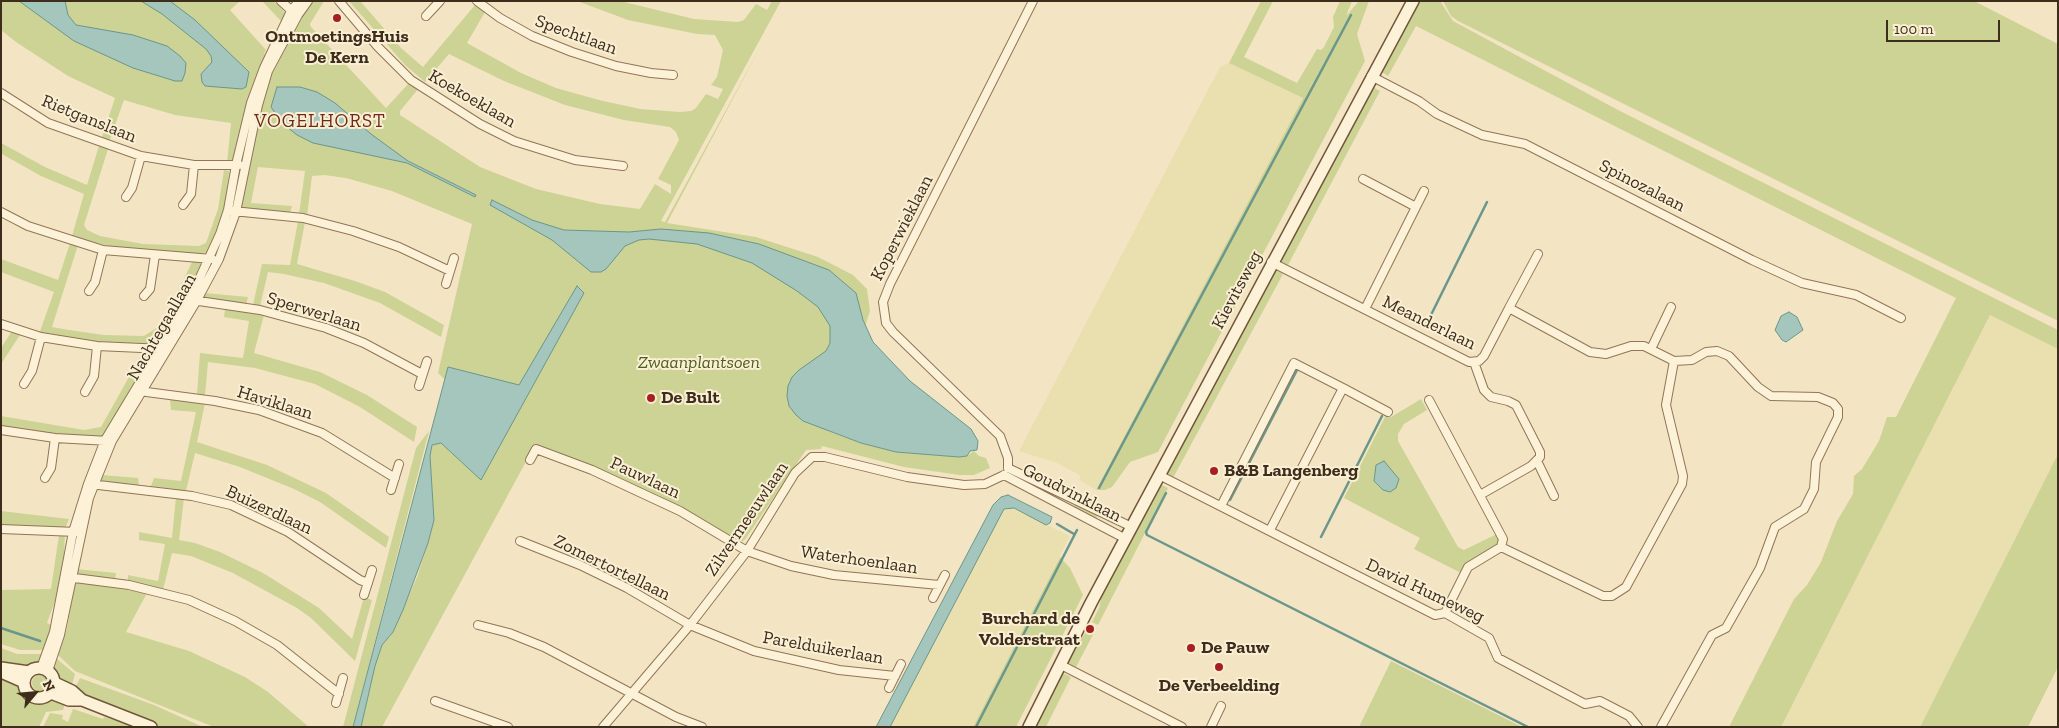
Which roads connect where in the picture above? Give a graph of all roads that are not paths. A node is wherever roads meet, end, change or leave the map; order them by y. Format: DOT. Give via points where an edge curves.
graph roads {
  1 [pos="281,1"];
  2 [pos="298,1"];
  3 [pos="308,1"];
  4 [pos="338,1"];
  5 [pos="440,1"];
  6 [pos="477,1"];
  7 [pos="1033,1"];
  8 [pos="1412,1"];
  9 [pos="294,13"];
  10 [pos="426,16"];
  11 [pos="673,74"];
  12 [pos="1371,76"];
  13 [pos="1,93"];
  14 [pos="141,156"];
  15 [pos="194,165"];
  16 [pos="236,165"];
  17 [pos="245,165"];
  18 [pos="623,166"];
  19 [pos="1362,179"];
  20 [pos="1424,191"];
  21 [pos="126,197"];
  22 [pos="183,205"];
  23 [pos="1416,207"];
  24 [pos="232,211"];
  25 [pos="1,212"];
  26 [pos="103,250"];
  27 [pos="1538,254"];
  28 [pos="155,256"];
  29 [pos="454,258"];
  30 [pos="209,259"];
  31 [pos="219,259"];
  32 [pos="1271,262"];
  33 [pos="450,271"];
  34 [pos="446,284"];
  35 [pos="89,291"];
  36 [pos="144,296"];
  37 [pos="193,300"];
  38 [pos="1671,307"];
  39 [pos="1365,308"];
  40 [pos="1509,308"];
  41 [pos="1901,318"];
  42 [pos="1,324"];
  43 [pos="41,337"];
  44 [pos="97,346"];
  45 [pos="163,349"];
  46 [pos="1651,349"];
  47 [pos="427,361"];
  48 [pos="1674,361"];
  49 [pos="1474,362"];
  50 [pos="422,374"];
  51 [pos="24,384"];
  52 [pos="419,386"];
  53 [pos="1343,388"];
  54 [pos="138,391"];
  55 [pos="85,392"];
  56 [pos="1429,400"];
  57 [pos="1388,412"];
  58 [pos="2,432"];
  59 [pos="54,438"];
  60 [pos="108,441"];
  61 [pos="530,460"];
  62 [pos="1537,462"];
  63 [pos="399,464"];
  64 [pos="1008,468"];
  65 [pos="1159,475"];
  66 [pos="1004,476"];
  67 [pos="45,478"];
  68 [pos="395,478"];
  69 [pos="91,484"];
  70 [pos="391,490"];
  71 [pos="1480,495"];
  72 [pos="1554,496"];
  73 [pos="1221,506"];
  74 [pos="1132,527"];
  75 [pos="1,528"];
  76 [pos="1270,530"];
  77 [pos="76,532"];
  78 [pos="1126,539"];
  79 [pos="520,541"];
  80 [pos="1502,547"];
  81 [pos="747,551"];
  82 [pos="372,570"];
  83 [pos="945,575"];
  84 [pos="68,577"];
  85 [pos="368,582"];
  86 [pos="939,585"];
  87 [pos="364,595"];
  88 [pos="933,598"];
  89 [pos="1445,613"];
  90 [pos="478,625"];
  91 [pos="690,625"];
  92 [pos="901,664"];
  93 [pos="1061,665"];
  94 [pos="44,669"];
  95 [pos="1,670"];
  96 [pos="895,676"];
  97 [pos="26,677"];
  98 [pos="343,678"];
  99 [pos="53,688"];
  100 [pos="889,688"];
  101 [pos="339,694"];
  102 [pos="632,694"];
  103 [pos="435,700"];
  104 [pos="336,703"];
  105 [pos="1221,706"];
  106 [pos="151,727"];
  107 [pos="508,727"];
  108 [pos="603,727"];
  109 [pos="702,727"];
  110 [pos="1029,727"];
  111 [pos="1182,727"];
  112 [pos="1211,727"];
  113 [pos="1638,727"];
  114 [pos="1661,727"];
  1 -- 9 [label="street"];
  2 -- 9 [label="street, Nachtegaallaan"];
  3 -- 9 [label="street, Nachtegaallaan"];
  4 -- 18 [label="street, Koekoeklaan" via="411,80 480,124 514,141 575,160"];
  5 -- 10 [label="street"];
  6 -- 11 [label="street, Spechtlaan" via="532,36 572,52 616,66"];
  7 -- 64 [label="street, Koperwieklaan" via="883,302 886,323 893,332 1000,436"];
  8 -- 12 [label="street, Kievitsweg"];
  9 -- 16 [label="street, Nachtegaallaan" via="264,68 251,103"];
  9 -- 17 [label="street, Nachtegaallaan" via="268,70"];
  12 -- 32 [label="street, Kievitsweg"];
  12 -- 41 [label="street, Spinozalaan" via="1437,114 1482,135 1525,144 1769,268 1802,283 1856,294"];
  13 -- 14 [label="street, Rietganslaan" via="48,123"];
  14 -- 15 [label="street, Rietganslaan"];
  14 -- 21 [label="street, Rietganslaan" via="132,188"];
  15 -- 16 [label="street, Rietganslaan"];
  15 -- 22 [label="street" via="191,194"];
  16 -- 17 [label="street, Rietganslaan"];
  16 -- 24 [label="street, Nachtegaallaan"];
  17 -- 24 [label="street, Nachtegaallaan"];
  19 -- 23 [label="street"];
  20 -- 23 [label="street, Meanderlaan"];
  23 -- 39 [label="street, Meanderlaan"];
  24 -- 30 [label="street, Nachtegaallaan"];
  24 -- 31 [label="street, Nachtegaallaan"];
  24 -- 33 [label="street" via="303,218 353,231 399,247"];
  25 -- 26 [label="street" via="28,226"];
  26 -- 28 [label="street"];
  26 -- 35 [label="street" via="95,282"];
  27 -- 40 [label="street, Meanderlaan"];
  28 -- 30 [label="street"];
  28 -- 36 [label="street" via="150,289"];
  29 -- 33 [label="street"];
  30 -- 31 [label="street"];
  30 -- 37 [label="street, Nachtegaallaan"];
  31 -- 37 [label="street, Nachtegaallaan"];
  32 -- 39 [label="street, Meanderlaan"];
  32 -- 65 [label="street, Kievitsweg"];
  33 -- 34 [label="street"];
  37 -- 45 [label="street, Nachtegaallaan"];
  37 -- 50 [label="street, Sperwerlaan" via="268,311 326,328 364,343"];
  38 -- 46 [label="street"];
  39 -- 49 [label="street, Meanderlaan" via="1466,361"];
  40 -- 46 [label="street" via="1590,352 1606,354 1631,346"];
  40 -- 49 [label="street, Meanderlaan" via="1484,356"];
  42 -- 43 [label="street"];
  43 -- 44 [label="street"];
  43 -- 51 [label="street" via="32,371"];
  44 -- 45 [label="street"];
  44 -- 55 [label="street" via="94,376"];
  45 -- 54 [label="street, Nachtegaallaan"];
  46 -- 48 [label="street"];
  47 -- 50 [label="street"];
  48 -- 80 [label="street" via="1666,405 1683,476 1682,484 1626,587 1612,596 1603,596"];
  48 -- 114 [label="street" via="1692,360 1706,352 1717,351 1729,356 1771,396 1818,397 1833,403 1838,409 1838,417 1816,462 1814,489 1804,509 1775,527 1760,568 1726,628 1712,635"];
  49 -- 62 [label="street" via="1484,390 1491,397 1516,405 1539,446"];
  50 -- 52 [label="street"];
  53 -- 57 [label="street"];
  53 -- 73 [label="street" via="1294,363"];
  53 -- 76 [label="street"];
  54 -- 60 [label="street, Nachtegaallaan"];
  54 -- 68 [label="street, Haviklaan" via="215,400 259,410 322,434"];
  56 -- 71 [label="street"];
  58 -- 59 [label="street"];
  59 -- 60 [label="street"];
  59 -- 67 [label="street" via="51,468"];
  60 -- 69 [label="street, Nachtegaallaan"];
  61 -- 81 [label="street, Pauwlaan" via="536,449 592,470 680,512"];
  62 -- 71 [label="street"];
  62 -- 72 [label="street"];
  63 -- 68 [label="street"];
  64 -- 66 [label="street"];
  64 -- 74 [label="street, Goudvinklaan"];
  65 -- 73 [label="street, David Humeweg"];
  65 -- 74 [label="street, Kievitsweg"];
  66 -- 78 [label="street, Goudvinklaan"];
  66 -- 81 [label="street, Zilvermeeuwlaan" via="985,484 957,484 812,457 795,473"];
  68 -- 70 [label="street"];
  69 -- 77 [label="street, Nachtegaallaan"];
  69 -- 85 [label="street, Buizerdlaan" via="192,496 231,505 288,532 360,580"];
  71 -- 80 [label="street" via="1503,539"];
  73 -- 76 [label="street, David Humeweg"];
  74 -- 78 [label="street, Kievitsweg"];
  75 -- 77 [label="street"];
  76 -- 89 [label="street, David Humeweg" via="1435,615"];
  77 -- 84 [label="street, Nachtegaallaan"];
  78 -- 93 [label="street, Kievitsweg"];
  79 -- 91 [label="street, Zomertortellaan" via="627,588"];
  80 -- 89 [label="street" via="1468,567"];
  81 -- 86 [label="street, Waterhoenlaan" via="791,566 834,575"];
  81 -- 91 [label="street, Zilvermeeuwlaan"];
  82 -- 85 [label="street"];
  83 -- 86 [label="street, Waterhoenlaan"];
  84 -- 94 [label="street, Nachtegaallaan" via="60,635"];
  84 -- 101 [label="street" via="129,585 189,600 277,644"];
  85 -- 87 [label="street"];
  86 -- 88 [label="street, Waterhoenlaan"];
  89 -- 113 [label="street, David Humeweg" via="1489,638 1498,658 1585,704 1600,701 1629,716"];
  90 -- 102 [label="street" via="510,633 544,647"];
  91 -- 96 [label="street, Parelduikerlaan" via="754,651 839,670"];
  91 -- 102 [label="street, Zilvermeeuwlaan"];
  92 -- 96 [label="street, Parelduikerlaan"];
  93 -- 110 [label="street, Kievitsweg"];
  93 -- 111 [label="street"];
  94 -- 97 [label="street"];
  94 -- 99 [label="street"];
  95 -- 97 [label="street"];
  96 -- 100 [label="street, Parelduikerlaan"];
  97 -- 99 [label="street" via="27,692 34,697 43,698"];
  98 -- 101 [label="street"];
  99 -- 106 [label="street" via="72,691 82,700"];
  101 -- 104 [label="street"];
  102 -- 108 [label="street, Zilvermeeuwlaan"];
  102 -- 109 [label="street"];
  103 -- 107 [label="street"];
  105 -- 112 [label="street"];
}
